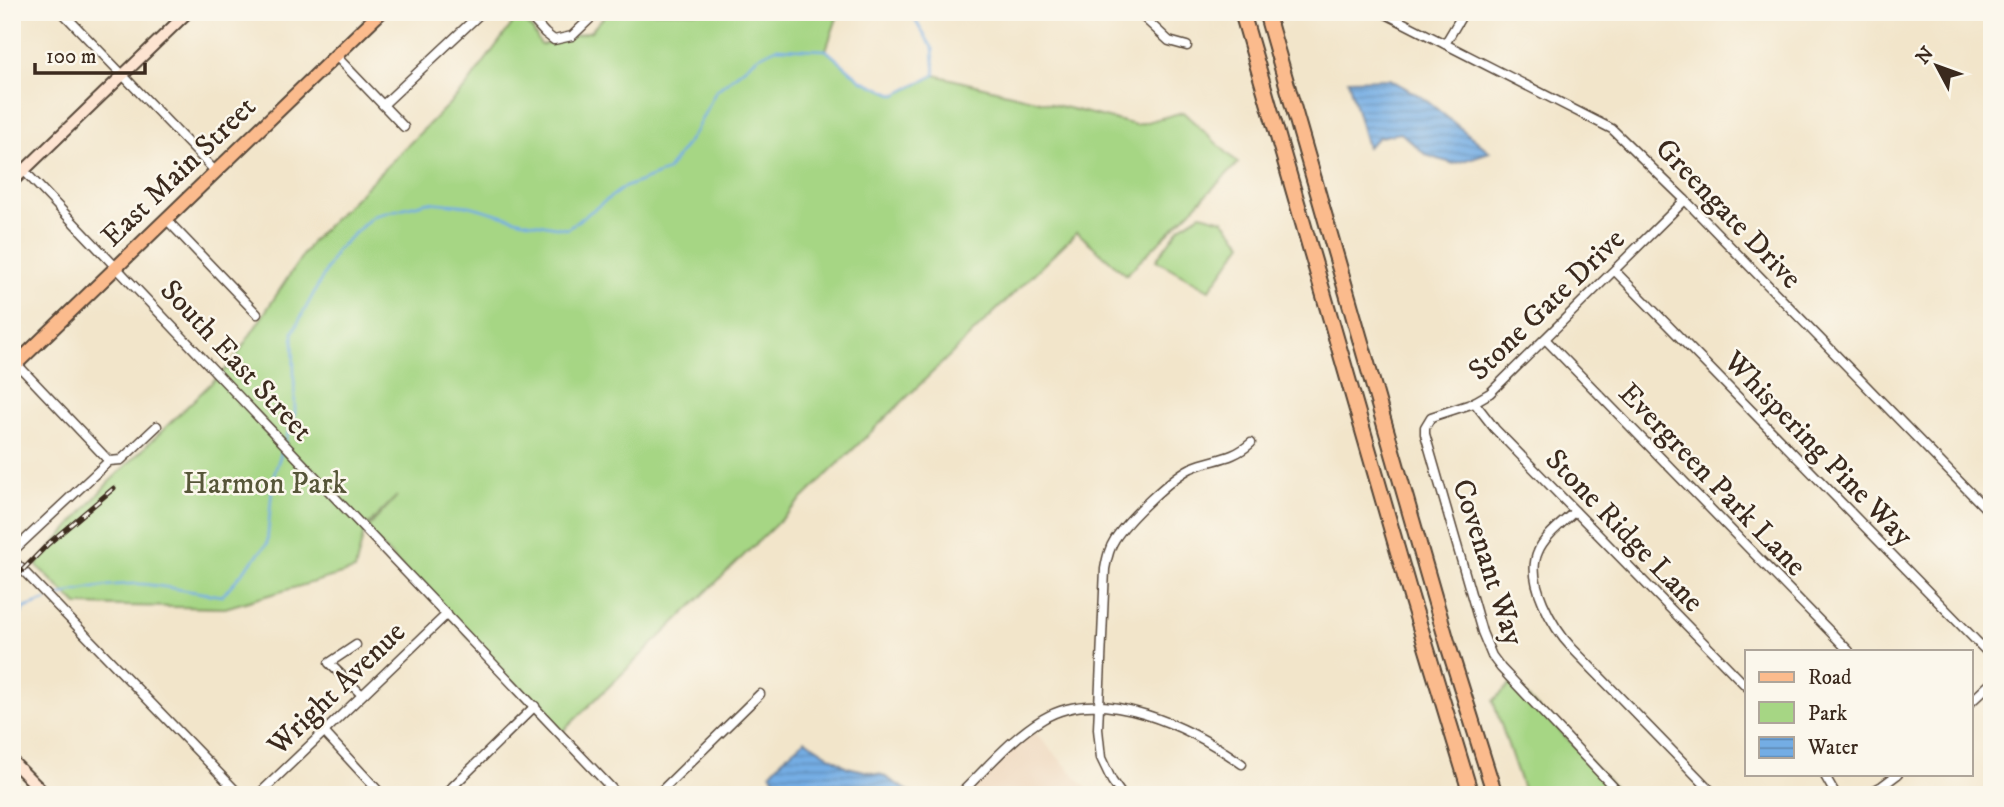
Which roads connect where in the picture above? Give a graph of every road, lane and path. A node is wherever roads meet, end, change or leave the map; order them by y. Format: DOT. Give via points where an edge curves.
graph roads {
  1 [pos="62,12"];
  2 [pos="188,12"];
  3 [pos="382,12"];
  4 [pos="482,12"];
  5 [pos="526,12"];
  6 [pos="597,12"];
  7 [pos="1139,12"];
  8 [pos="1242,12"];
  9 [pos="1266,12"];
  10 [pos="1382,12"];
  11 [pos="1464,12"];
  12 [pos="1445,44"];
  13 [pos="1186,46"];
  14 [pos="336,56"];
  15 [pos="122,75"];
  16 [pos="383,105"];
  17 [pos="404,127"];
  18 [pos="12,158"];
  19 [pos="24,171"];
  20 [pos="215,172"];
  21 [pos="12,182"];
  22 [pos="1685,200"];
  23 [pos="166,219"];
  24 [pos="117,266"];
  25 [pos="1615,271"];
  26 [pos="257,314"];
  27 [pos="1545,340"];
  28 [pos="14,364"];
  29 [pos="1474,402"];
  30 [pos="1427,422"];
  31 [pos="157,426"];
  32 [pos="1251,443"];
  33 [pos="109,461"];
  34 [pos="1575,511"];
  35 [pos="1992,515"];
  36 [pos="12,552"];
  37 [pos="12,559"];
  38 [pos="447,614"];
  39 [pos="356,645"];
  40 [pos="1848,650"];
  41 [pos="1992,657"];
  42 [pos="1992,682"];
  43 [pos="1745,685"];
  44 [pos="761,694"];
  45 [pos="362,695"];
  46 [pos="1972,701"];
  47 [pos="1099,705"];
  48 [pos="535,706"];
  49 [pos="324,732"];
  50 [pos="12,761"];
  51 [pos="1242,764"];
  52 [pos="1825,776"];
  53 [pos="1895,776"];
  54 [pos="46,795"];
  55 [pos="240,795"];
  56 [pos="258,795"];
  57 [pos="382,795"];
  58 [pos="444,795"];
  59 [pos="618,795"];
  60 [pos="657,795"];
  61 [pos="959,795"];
  62 [pos="1122,795"];
  63 [pos="1471,795"];
  64 [pos="1495,795"];
  65 [pos="1621,795"];
  66 [pos="1715,795"];
  67 [pos="1836,795"];
  68 [pos="1864,795"];
  1 -- 15 [label="street"];
  2 -- 15 [label="street"];
  3 -- 14 [label="main road, East Main Street"];
  4 -- 16 [label="street"];
  5 -- 6 [label="street" via="554,40 572,36"];
  7 -- 13 [label="street" via="1169,41"];
  8 -- 63 [label="highway"];
  9 -- 64 [label="highway"];
  10 -- 12 [label="street, Greengate Drive"];
  11 -- 12 [label="street"];
  12 -- 22 [label="street, Greengate Drive" via="1612,130"];
  14 -- 16 [label="street"];
  14 -- 20 [label="main road, East Main Street"];
  15 -- 19 [label="street"];
  15 -- 20 [label="street"];
  16 -- 17 [label="street"];
  18 -- 19 [label="street, South East Street"];
  19 -- 21 [label="street"];
  19 -- 24 [label="street, South East Street"];
  20 -- 23 [label="main road, East Main Street"];
  22 -- 25 [label="street, Stone Gate Drive"];
  22 -- 35 [label="street, Greengate Drive"];
  23 -- 24 [label="main road, East Main Street"];
  23 -- 26 [label="street"];
  24 -- 28 [label="main road, East Main Street"];
  24 -- 38 [label="street, South East Street"];
  25 -- 27 [label="street, Stone Gate Drive"];
  25 -- 41 [label="street, Whispering Pine Way"];
  27 -- 29 [label="street, Stone Gate Drive" via="1490,393"];
  27 -- 40 [label="street, Evergreen Park Lane"];
  28 -- 33 [label="street"];
  29 -- 30 [label="street, Stone Gate Drive"];
  29 -- 34 [label="street, Stone Ridge Lane" via="1494,429"];
  30 -- 65 [label="street, Covenant Way" via="1425,434 1492,656"];
  31 -- 33 [label="street" via="121,460"];
  32 -- 47 [label="street" via="1227,459 1185,472 1143,509 1110,548 1105,569"];
  33 -- 36 [label="street"];
  34 -- 43 [label="street, Stone Ridge Lane"];
  34 -- 66 [label="street" via="1543,543 1535,558 1535,574 1549,617 1560,636"];
  37 -- 55 [label="street"];
  38 -- 45 [label="street, Wright Avenue"];
  38 -- 48 [label="street, South East Street"];
  39 -- 45 [label="street" via="329,663"];
  42 -- 46 [label="street"];
  44 -- 60 [label="street"];
  45 -- 49 [label="street, Wright Avenue"];
  47 -- 51 [label="street" via="1160,720 1216,746"];
  47 -- 61 [label="street" via="1076,706 1044,718"];
  47 -- 62 [label="street" via="1101,758"];
  48 -- 58 [label="street"];
  48 -- 59 [label="street, South East Street"];
  49 -- 56 [label="street, Wright Avenue"];
  49 -- 57 [label="street"];
  50 -- 54 [label="street"];
  52 -- 67 [label="street"];
  53 -- 68 [label="street"];
}
